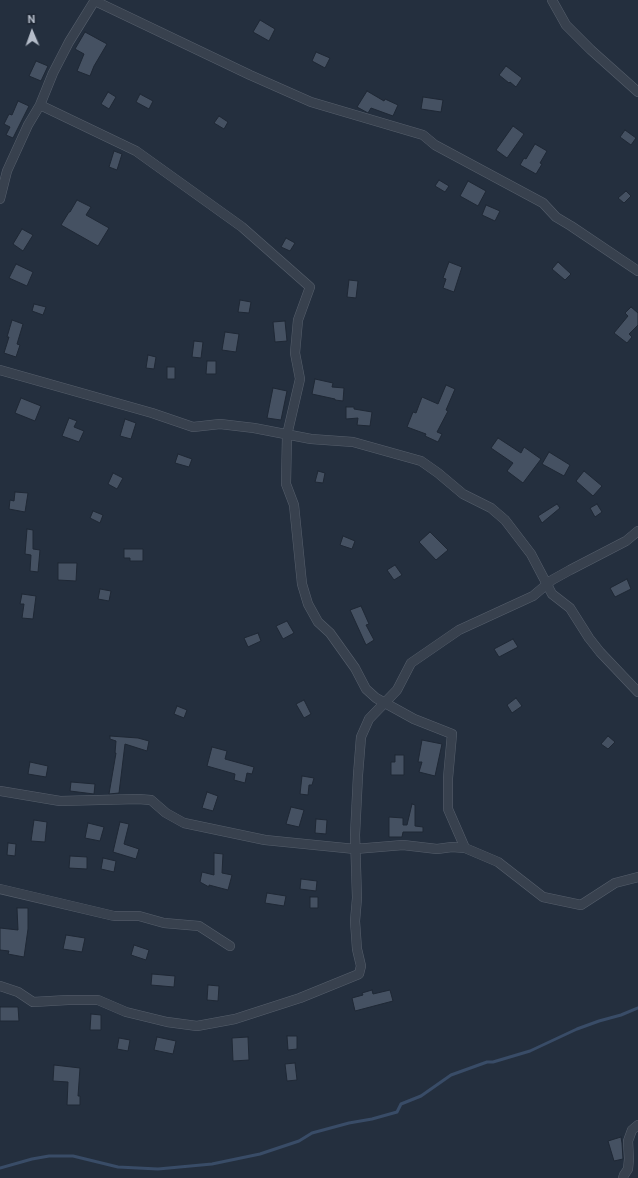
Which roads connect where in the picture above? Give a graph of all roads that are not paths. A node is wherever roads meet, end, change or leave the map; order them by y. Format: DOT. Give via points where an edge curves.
graph roads {
  1 [pos="552,0"];
  2 [pos="95,1"];
  3 [pos="638,92"];
  4 [pos="40,105"];
  5 [pos="0,199"];
  6 [pos="638,271"];
  7 [pos="0,370"];
  8 [pos="287,434"];
  9 [pos="638,531"];
  10 [pos="547,584"];
  11 [pos="638,692"];
  12 [pos="384,702"];
  13 [pos="0,791"];
  14 [pos="465,848"];
  15 [pos="355,849"];
  16 [pos="638,877"];
  17 [pos="0,889"];
  18 [pos="230,946"];
  19 [pos="0,986"];
  20 [pos="638,1125"];
  21 [pos="623,1178"];
  1 -- 3 [label="street" via="566,25"];
  2 -- 4 [label="street" via="62,55"];
  2 -- 6 [label="street" via="311,102 423,135 435,145 543,203 556,217"];
  4 -- 5 [label="street" via="7,171"];
  4 -- 8 [label="street" via="136,151 242,227 310,287 298,320 295,353 300,379"];
  7 -- 8 [label="street" via="193,426 220,424"];
  8 -- 10 [label="street" via="311,439 353,442 421,461 463,494 491,508 506,520 531,554"];
  8 -- 12 [label="street" via="286,484 294,505 302,584 308,604 318,622 330,633 355,668 366,689"];
  9 -- 10 [label="street" via="626,541"];
  10 -- 11 [label="street" via="552,594 570,608 589,638"];
  10 -- 12 [label="street" via="534,596 459,630 411,662 397,690"];
  12 -- 14 [label="street" via="414,719 452,734 448,809"];
  12 -- 15 [label="street" via="369,719 361,737"];
  13 -- 15 [label="street" via="60,801 152,800 166,813 184,822 266,840"];
  14 -- 15 [label="street" via="437,849 403,845"];
  14 -- 16 [label="street" via="498,862 543,897 581,905 615,883"];
  15 -- 19 [label="street" via="355,921 361,966 359,974 300,998 236,1019 197,1026 126,1012 98,1000 33,1002 18,992"];
  17 -- 18 [label="street" via="114,916 140,916 164,923 199,926"];
  20 -- 21 [label="street" via="632,1130 628,1142 628,1169"];
}
